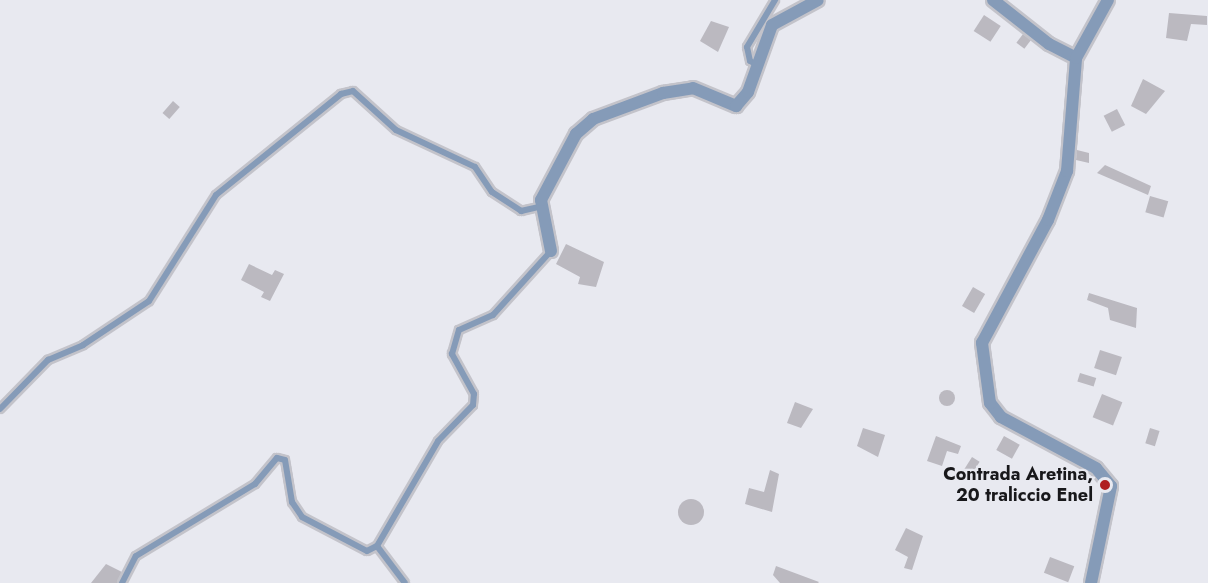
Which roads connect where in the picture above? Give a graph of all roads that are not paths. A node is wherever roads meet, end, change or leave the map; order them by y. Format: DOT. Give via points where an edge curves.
graph roads {
  1 [pos="775,0"];
  2 [pos="818,0"];
  3 [pos="993,0"];
  4 [pos="1108,0"];
  5 [pos="1076,58"];
  6 [pos="758,65"];
  7 [pos="543,206"];
  8 [pos="551,251"];
  9 [pos="0,409"];
  10 [pos="377,546"];
  11 [pos="122,583"];
  12 [pos="405,583"];
  13 [pos="1091,583"];
  1 -- 6 [label="lane" via="747,47 750,61"];
  2 -- 6 [label="street" via="772,25"];
  3 -- 5 [label="street" via="1049,44"];
  4 -- 5 [label="street"];
  5 -- 13 [label="street" via="1067,171 1048,220 982,344 990,403 1000,417 1096,468 1111,486"];
  6 -- 7 [label="street" via="748,92 736,106 693,88 593,119 576,134 550,176"];
  7 -- 8 [label="street"];
  7 -- 9 [label="lane" via="521,211 492,192 475,167 396,130 353,91 341,94 216,195 149,301 83,345 48,360"];
  8 -- 10 [label="lane" via="493,315 459,330 452,354 474,394 473,405 438,441"];
  10 -- 11 [label="lane" via="367,551 302,517 292,502 285,460 276,458 255,484 136,556"];
  10 -- 12 [label="lane"];
}
